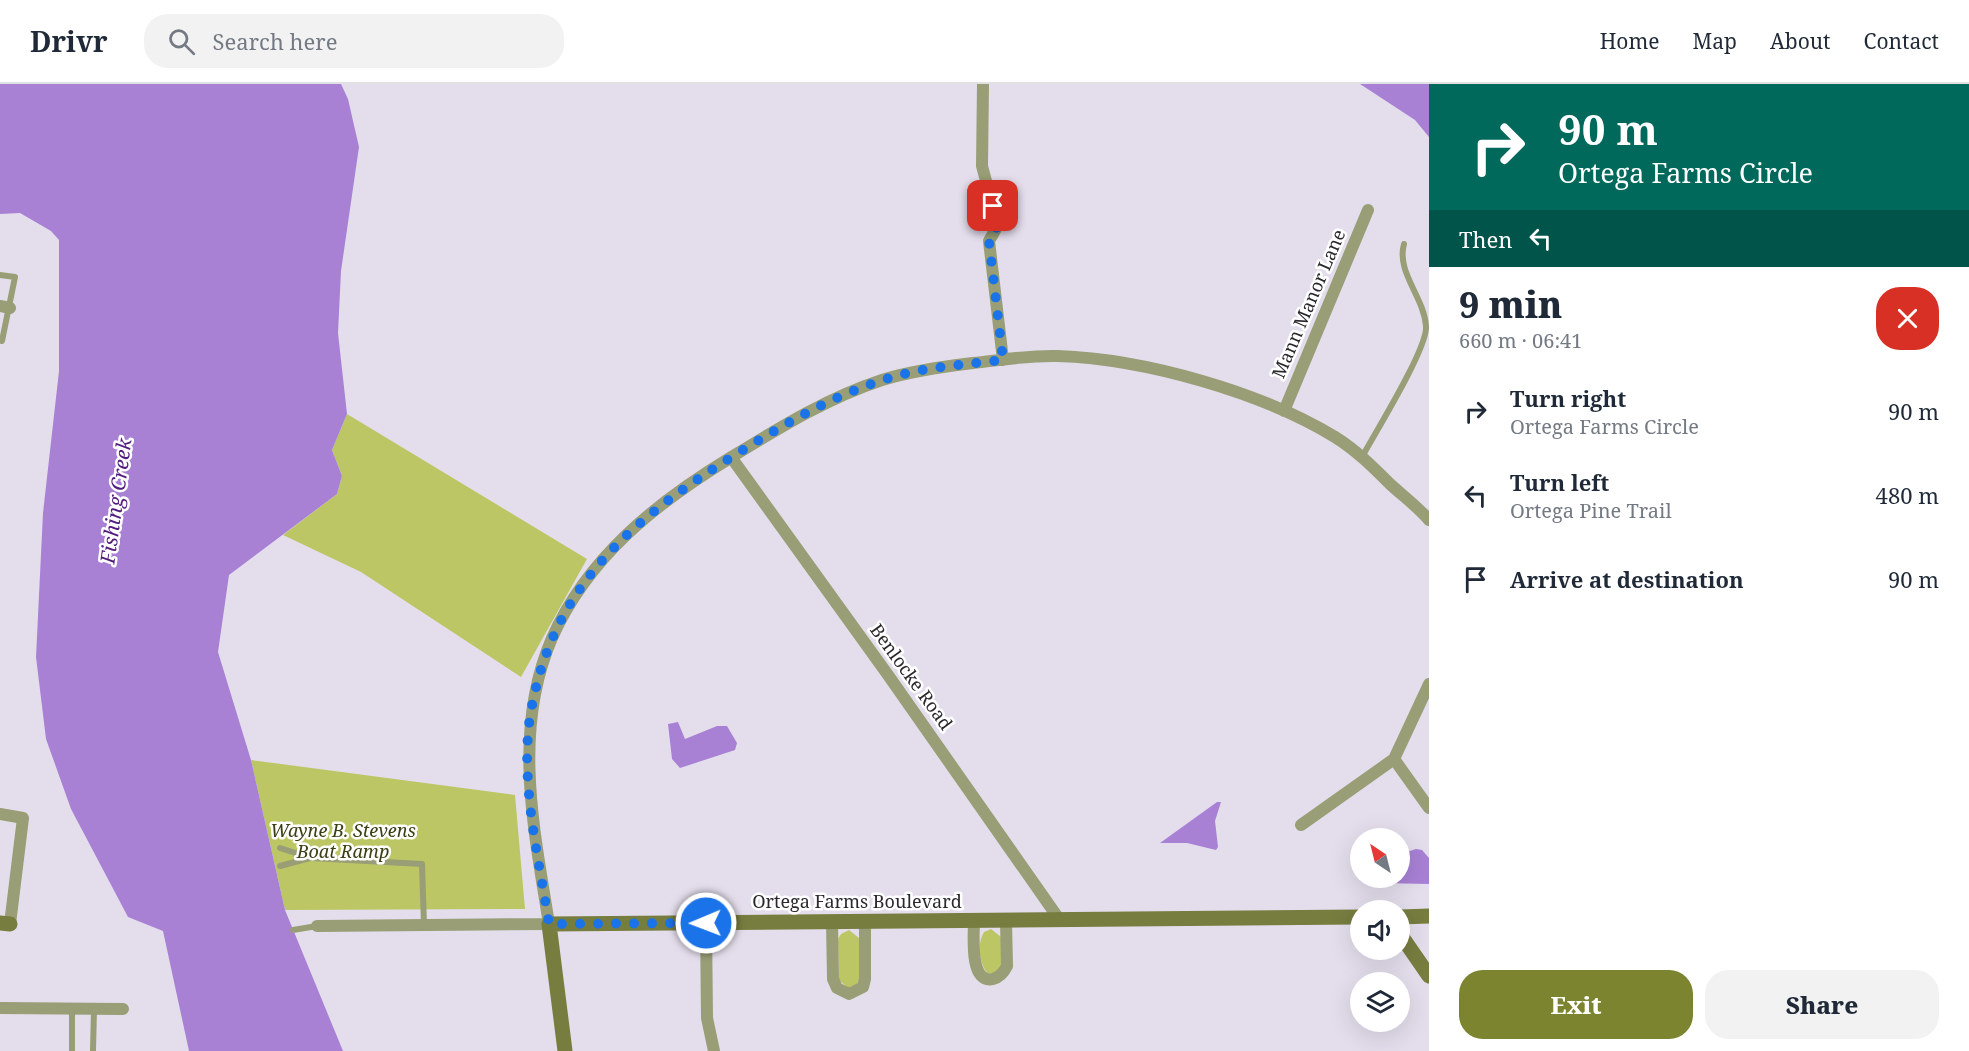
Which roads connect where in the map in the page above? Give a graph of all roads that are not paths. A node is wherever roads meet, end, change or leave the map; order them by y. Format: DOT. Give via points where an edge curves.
graph roads {
  1 [pos="983,84"];
  2 [pos="1368,210"];
  3 [pos="1404,243"];
  4 [pos="0,275"];
  5 [pos="5,307"];
  6 [pos="2,340"];
  7 [pos="1003,360"];
  8 [pos="1284,411"];
  9 [pos="1362,457"];
  10 [pos="731,458"];
  11 [pos="1429,520"];
  12 [pos="1429,684"];
  13 [pos="1394,759"];
  14 [pos="1429,808"];
  15 [pos="0,814"];
  16 [pos="1301,825"];
  17 [pos="280,848"];
  18 [pos="311,858"];
  19 [pos="280,866"];
  20 [pos="1429,916"];
  21 [pos="1350,917"];
  22 [pos="1410,917"];
  23 [pos="1059,919"];
  24 [pos="974,921"];
  25 [pos="1006,921"];
  26 [pos="832,922"];
  27 [pos="865,922"];
  28 [pos="706,923"];
  29 [pos="5,924"];
  30 [pos="549,924"];
  31 [pos="424,925"];
  32 [pos="317,926"];
  33 [pos="293,930"];
  34 [pos="1410,948"];
  35 [pos="1429,976"];
  36 [pos="0,1008"];
  37 [pos="72,1009"];
  38 [pos="94,1009"];
  39 [pos="123,1009"];
  40 [pos="72,1051"];
  41 [pos="93,1051"];
  42 [pos="565,1051"];
  43 [pos="714,1051"];
  1 -- 7 [label="street" via="982,166 998,225 989,241"];
  2 -- 8 [label="street, Mann Manor Lane"];
  3 -- 9 [label="lane" via="1402,261 1424,309 1426,329 1415,359"];
  4 -- 5 [label="lane" via="15,277"];
  5 -- 6 [label="lane"];
  7 -- 8 [label="street" via="1058,356 1135,367 1207,383"];
  7 -- 10 [label="street" via="885,379 828,400"];
  8 -- 9 [label="street" via="1337,438"];
  9 -- 11 [label="street"];
  10 -- 23 [label="street, Benlocke Road"];
  10 -- 30 [label="street" via="625,535 580,587 549,646 530,717 527,765"];
  12 -- 13 [label="street"];
  13 -- 14 [label="street"];
  13 -- 16 [label="street"];
  15 -- 29 [label="street" via="23,818"];
  17 -- 18 [label="lane"];
  18 -- 19 [label="lane"];
  18 -- 31 [label="lane" via="422,864"];
  20 -- 22 [label="street"];
  21 -- 23 [label="street, Ortega Farms Boulevard"];
  23 -- 25 [label="street, Ortega Farms Boulevard"];
  24 -- 25 [label="street, Ortega Farms Boulevard"];
  24 -- 25 [label="street" via="976,968 990,980 1007,966"];
  24 -- 27 [label="street, Ortega Farms Boulevard"];
  26 -- 27 [label="street, Ortega Farms Boulevard"];
  26 -- 27 [label="street" via="833,980 837,988 849,994 863,987 865,979"];
  26 -- 28 [label="street, Ortega Farms Boulevard"];
  28 -- 30 [label="street, Ortega Farms Boulevard"];
  28 -- 43 [label="street" via="706,1018"];
  30 -- 31 [label="street, Ortega Farms Boulevard"];
  30 -- 42 [label="street"];
  31 -- 32 [label="street, Ortega Farms Boulevard"];
  32 -- 33 [label="lane"];
  34 -- 35 [label="street"];
  36 -- 37 [label="street"];
  37 -- 38 [label="street"];
  37 -- 40 [label="lane"];
  38 -- 39 [label="street"];
  38 -- 41 [label="lane"];
}
